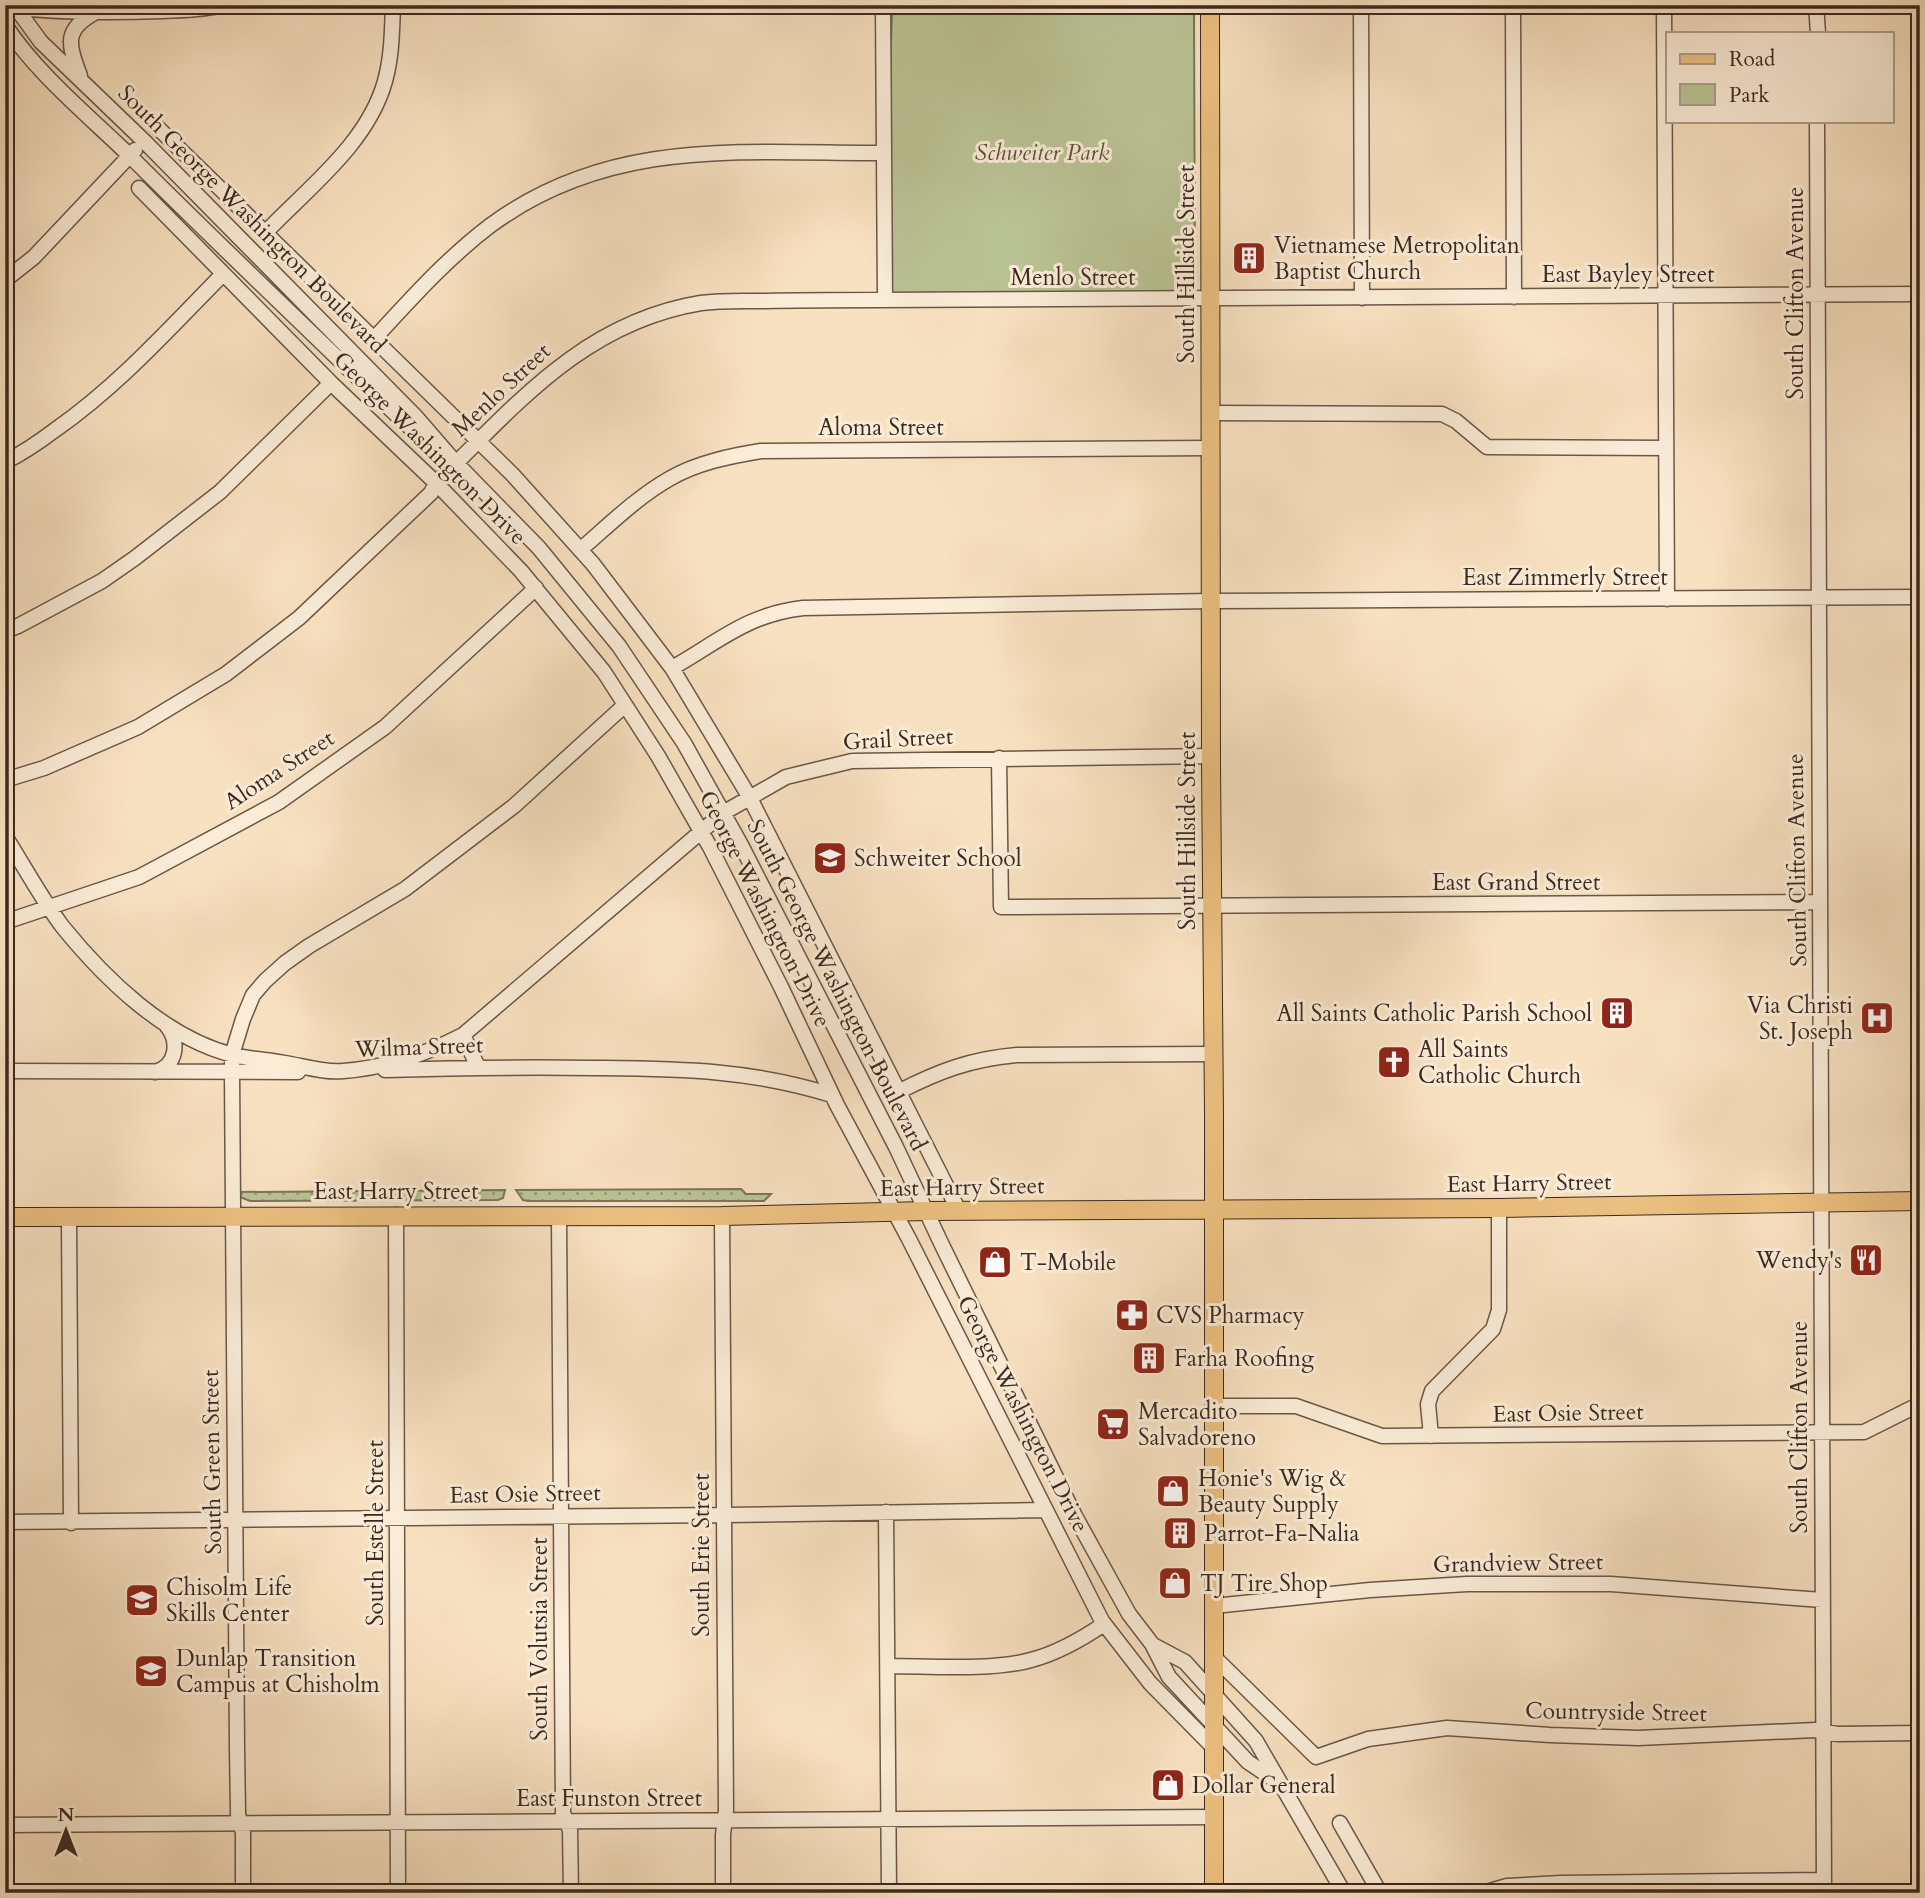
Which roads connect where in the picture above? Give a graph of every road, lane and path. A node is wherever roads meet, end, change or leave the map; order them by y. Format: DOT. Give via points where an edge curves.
graph roads {
  1 [pos="223,5"];
  2 [pos="393,5"];
  3 [pos="883,5"];
  4 [pos="1210,5"];
  5 [pos="1361,5"];
  6 [pos="1513,5"];
  7 [pos="1664,5"];
  8 [pos="11,6"];
  9 [pos="97,12"];
  10 [pos="5,25"];
  11 [pos="82,81"];
  12 [pos="1817,122"];
  13 [pos="155,125"];
  14 [pos="144,141"];
  15 [pos="884,153"];
  16 [pos="130,156"];
  17 [pos="139,188"];
  18 [pos="266,232"];
  19 [pos="223,274"];
  20 [pos="5,280"];
  21 [pos="1920,294"];
  22 [pos="1817,295"];
  23 [pos="1666,296"];
  24 [pos="1362,298"];
  25 [pos="1514,298"];
  26 [pos="1210,299"];
  27 [pos="885,300"];
  28 [pos="373,340"];
  29 [pos="331,383"];
  30 [pos="1211,412"];
  31 [pos="478,441"];
  32 [pos="1211,448"];
  33 [pos="1666,448"];
  34 [pos="5,461"];
  35 [pos="456,463"];
  36 [pos="436,483"];
  37 [pos="580,550"];
  38 [pos="536,589"];
  39 [pos="1920,597"];
  40 [pos="1818,598"];
  41 [pos="1667,599"];
  42 [pos="1211,601"];
  43 [pos="5,631"];
  44 [pos="672,668"];
  45 [pos="625,705"];
  46 [pos="1211,756"];
  47 [pos="999,758"];
  48 [pos="5,780"];
  49 [pos="750,798"];
  50 [pos="723,813"];
  51 [pos="701,832"];
  52 [pos="5,836"];
  53 [pos="1820,902"];
  54 [pos="1212,907"];
  55 [pos="51,908"];
  56 [pos="5,922"];
  57 [pos="165,1024"];
  58 [pos="463,1035"];
  59 [pos="1213,1054"];
  60 [pos="232,1055"];
  61 [pos="478,1067"];
  62 [pos="5,1071"];
  63 [pos="341,1072"];
  64 [pos="154,1073"];
  65 [pos="232,1073"];
  66 [pos="898,1092"];
  67 [pos="832,1094"];
  68 [pos="1920,1202"];
  69 [pos="1821,1204"];
  70 [pos="1499,1208"];
  71 [pos="1214,1209"];
  72 [pos="894,1211"];
  73 [pos="926,1211"];
  74 [pos="959,1211"];
  75 [pos="396,1215"];
  76 [pos="232,1216"];
  77 [pos="559,1216"];
  78 [pos="722,1216"];
  79 [pos="5,1217"];
  80 [pos="69,1217"];
  81 [pos="1920,1405"];
  82 [pos="1215,1406"];
  83 [pos="1822,1433"];
  84 [pos="1430,1436"];
  85 [pos="1045,1510"];
  86 [pos="886,1513"];
  87 [pos="724,1516"];
  88 [pos="561,1517"];
  89 [pos="397,1518"];
  90 [pos="236,1520"];
  91 [pos="5,1522"];
  92 [pos="71,1523"];
  93 [pos="1822,1600"];
  94 [pos="1214,1606"];
  95 [pos="1104,1624"];
  96 [pos="1152,1644"];
  97 [pos="1213,1656"];
  98 [pos="888,1667"];
  99 [pos="1213,1693"];
  100 [pos="1213,1723"];
  101 [pos="1823,1732"];
  102 [pos="1920,1733"];
  103 [pos="1214,1748"];
  104 [pos="1280,1784"];
  105 [pos="1214,1816"];
  106 [pos="889,1819"];
  107 [pos="724,1820"];
  108 [pos="566,1821"];
  109 [pos="399,1822"];
  110 [pos="1340,1823"];
  111 [pos="240,1824"];
  112 [pos="5,1825"];
  113 [pos="1673,1887"];
  114 [pos="1824,1887"];
  115 [pos="243,1893"];
  116 [pos="398,1893"];
  117 [pos="570,1893"];
  118 [pos="723,1893"];
  119 [pos="889,1893"];
  120 [pos="1214,1893"];
  121 [pos="1343,1893"];
  122 [pos="1380,1893"];
  123 [pos="1483,1893"];
  1 -- 9 [label="street"];
  2 -- 18 [label="street" via="387,72 370,117 353,143"];
  3 -- 15 [label="street"];
  4 -- 26 [label="main road, South Hillside Street"];
  5 -- 24 [label="street"];
  6 -- 25 [label="street"];
  7 -- 23 [label="street"];
  8 -- 9 [label="street"];
  8 -- 11 [label="street, South George Washington Boulevard"];
  9 -- 11 [label="street" via="80,20 70,39"];
  10 -- 16 [label="street, South George Washington Boulevard" via="43,71"];
  11 -- 14 [label="street, South George Washington Boulevard"];
  12 -- 22 [label="street, South Clifton Avenue"];
  13 -- 18 [label="street, George Washington Drive"];
  14 -- 16 [label="street"];
  14 -- 35 [label="street, South George Washington Boulevard"];
  15 -- 27 [label="street"];
  15 -- 28 [label="street" via="663,156 588,173 541,194 489,226"];
  16 -- 20 [label="street" via="34,257"];
  16 -- 35 [label="street, South George Washington Boulevard" via="406,424"];
  17 -- 19 [label="street, George Washington Drive"];
  18 -- 28 [label="street, George Washington Drive"];
  19 -- 29 [label="street, George Washington Drive"];
  19 -- 34 [label="street" via="89,406"];
  21 -- 22 [label="street, East Bayley Street"];
  22 -- 23 [label="street, East Bayley Street"];
  22 -- 40 [label="street, South Clifton Avenue"];
  23 -- 25 [label="street, East Bayley Street"];
  23 -- 33 [label="street"];
  24 -- 25 [label="street, East Bayley Street"];
  24 -- 26 [label="street, East Bayley Street"];
  26 -- 27 [label="street, Menlo Street"];
  26 -- 30 [label="main road, South Hillside Street"];
  27 -- 31 [label="street, Menlo Street" via="720,301 652,316 574,354"];
  28 -- 31 [label="street, George Washington Drive"];
  29 -- 36 [label="street, George Washington Drive"];
  29 -- 43 [label="street" via="220,492 135,558 102,581"];
  30 -- 32 [label="main road, South Hillside Street"];
  30 -- 33 [label="street" via="1442,414 1487,447"];
  31 -- 35 [label="street, Menlo Street"];
  31 -- 37 [label="street, George Washington Drive"];
  32 -- 37 [label="street, Aloma Street" via="761,451 732,456 671,478 637,500"];
  32 -- 42 [label="main road, South Hillside Street"];
  33 -- 41 [label="street"];
  35 -- 36 [label="street, Menlo Street"];
  35 -- 50 [label="street, South George Washington Boulevard" via="539,548 619,646 684,743"];
  36 -- 38 [label="street, George Washington Drive"];
  36 -- 48 [label="street, Menlo Street" via="431,493 299,618 226,674 138,727"];
  37 -- 44 [label="street, George Washington Drive"];
  38 -- 45 [label="street, George Washington Drive"];
  38 -- 55 [label="street, Aloma Street" via="385,727 279,802 139,877"];
  39 -- 40 [label="street, East Zimmerly Street"];
  40 -- 41 [label="street, East Zimmerly Street"];
  40 -- 53 [label="street, South Clifton Avenue"];
  41 -- 42 [label="street, East Zimmerly Street"];
  42 -- 44 [label="street, East Zimmerly Street" via="779,610 742,625"];
  42 -- 46 [label="main road, South Hillside Street"];
  44 -- 49 [label="street, George Washington Drive"];
  45 -- 51 [label="street, George Washington Drive"];
  45 -- 60 [label="street, South Green Street" via="514,806 416,881 285,963 253,995"];
  46 -- 47 [label="street, Grail Street"];
  46 -- 54 [label="main road, South Hillside Street"];
  47 -- 49 [label="street, Grail Street" via="852,761 786,778"];
  47 -- 54 [label="street, East Grand Street" via="1000,907"];
  49 -- 50 [label="street, Grail Street"];
  49 -- 66 [label="street, George Washington Drive"];
  50 -- 51 [label="street, Grail Street"];
  50 -- 73 [label="street, South George Washington Boulevard"];
  51 -- 58 [label="street, Grail Street"];
  51 -- 67 [label="street, George Washington Drive"];
  52 -- 55 [label="street"];
  53 -- 54 [label="street, East Grand Street"];
  53 -- 69 [label="street, South Clifton Avenue"];
  54 -- 59 [label="main road, South Hillside Street"];
  55 -- 56 [label="street, Aloma Street"];
  55 -- 57 [label="street" via="107,977"];
  57 -- 60 [label="street"];
  57 -- 64 [label="street" via="174,1037 175,1053 167,1066"];
  58 -- 61 [label="street"];
  58 -- 63 [label="street, Grail Street" via="414,1057"];
  59 -- 66 [label="street" via="984,1058 933,1074"];
  59 -- 71 [label="main road, South Hillside Street"];
  60 -- 63 [label="street"];
  60 -- 65 [label="street, South Green Street"];
  61 -- 63 [label="street, Wilma Street"];
  61 -- 67 [label="street, Wilma Street" via="713,1070"];
  62 -- 64 [label="street, Wilma Street"];
  63 -- 65 [label="street, Wilma Street"];
  64 -- 65 [label="street, Wilma Street"];
  65 -- 76 [label="street, South Green Street"];
  66 -- 74 [label="street, George Washington Drive"];
  67 -- 72 [label="street, George Washington Drive"];
  68 -- 69 [label="main road, East Harry Street"];
  69 -- 70 [label="main road, East Harry Street"];
  69 -- 83 [label="street, South Clifton Avenue"];
  70 -- 71 [label="main road, East Harry Street"];
  70 -- 84 [label="street" via="1496,1323 1432,1391"];
  71 -- 74 [label="main road, East Harry Street"];
  71 -- 82 [label="main road, South Hillside Street"];
  72 -- 73 [label="main road, East Harry Street"];
  72 -- 78 [label="main road, East Harry Street"];
  72 -- 85 [label="street, George Washington Drive"];
  73 -- 74 [label="main road, East Harry Street"];
  73 -- 96 [label="street, South George Washington Boulevard" via="1075,1516 1129,1614"];
  75 -- 76 [label="main road, East Harry Street"];
  75 -- 77 [label="main road, East Harry Street"];
  75 -- 89 [label="street, South Estelle Street"];
  76 -- 80 [label="main road, East Harry Street"];
  76 -- 90 [label="street, South Green Street"];
  77 -- 78 [label="main road, East Harry Street"];
  77 -- 88 [label="street, South Volutsia Street"];
  78 -- 87 [label="street, South Erie Street"];
  79 -- 80 [label="main road, East Harry Street"];
  80 -- 92 [label="street"];
  81 -- 83 [label="street, East Osie Street" via="1864,1432"];
  82 -- 84 [label="street, East Osie Street" via="1296,1406 1382,1436"];
  82 -- 94 [label="main road, South Hillside Street"];
  83 -- 84 [label="street, East Osie Street"];
  83 -- 93 [label="street, South Clifton Avenue"];
  85 -- 86 [label="street, East Osie Street"];
  85 -- 95 [label="street, George Washington Drive"];
  86 -- 87 [label="street, East Osie Street"];
  86 -- 98 [label="street"];
  87 -- 88 [label="street, East Osie Street"];
  87 -- 107 [label="street, South Erie Street"];
  88 -- 89 [label="street, East Osie Street"];
  88 -- 108 [label="street, South Volutsia Street"];
  89 -- 90 [label="street, East Osie Street"];
  89 -- 109 [label="street, South Estelle Street"];
  90 -- 92 [label="street, East Osie Street"];
  90 -- 111 [label="street, South Green Street"];
  91 -- 92 [label="street, East Osie Street"];
  93 -- 94 [label="street, Grandview Street" via="1611,1584 1467,1584"];
  93 -- 101 [label="street, South Clifton Avenue"];
  94 -- 97 [label="main road, South Hillside Street"];
  95 -- 98 [label="street" via="1077,1642 1030,1661"];
  95 -- 103 [label="street, George Washington Drive" via="1150,1683"];
  96 -- 99 [label="street, South George Washington Boulevard" via="1185,1662"];
  96 -- 100 [label="street, South George Washington Boulevard" via="1169,1677"];
  97 -- 99 [label="main road, South Hillside Street"];
  97 -- 101 [label="street, Countryside Street" via="1316,1757 1368,1739 1447,1728 1638,1738"];
  98 -- 106 [label="street"];
  99 -- 100 [label="main road, South Hillside Street"];
  99 -- 104 [label="street, South George Washington Boulevard" via="1256,1741"];
  100 -- 103 [label="main road, South Hillside Street"];
  100 -- 104 [label="street, South George Washington Boulevard" via="1248,1762"];
  101 -- 102 [label="street, Countryside Street"];
  101 -- 114 [label="street, South Clifton Avenue"];
  103 -- 105 [label="main road, South Hillside Street"];
  104 -- 121 [label="street, South George Washington Boulevard"];
  105 -- 106 [label="street, East Funston Street"];
  105 -- 120 [label="main road"];
  106 -- 107 [label="street, East Funston Street"];
  106 -- 119 [label="street"];
  107 -- 108 [label="street, East Funston Street"];
  107 -- 118 [label="street, South Erie Street"];
  108 -- 109 [label="street, East Funston Street"];
  108 -- 117 [label="street, South Volutsia Street"];
  109 -- 111 [label="street, East Funston Street"];
  109 -- 116 [label="street, South Estelle Street"];
  110 -- 122 [label="street"];
  111 -- 112 [label="street, East Funston Street"];
  111 -- 115 [label="street, South Green Street"];
  113 -- 114 [label="street"];
  113 -- 123 [label="street" via="1548,1883"];
}
